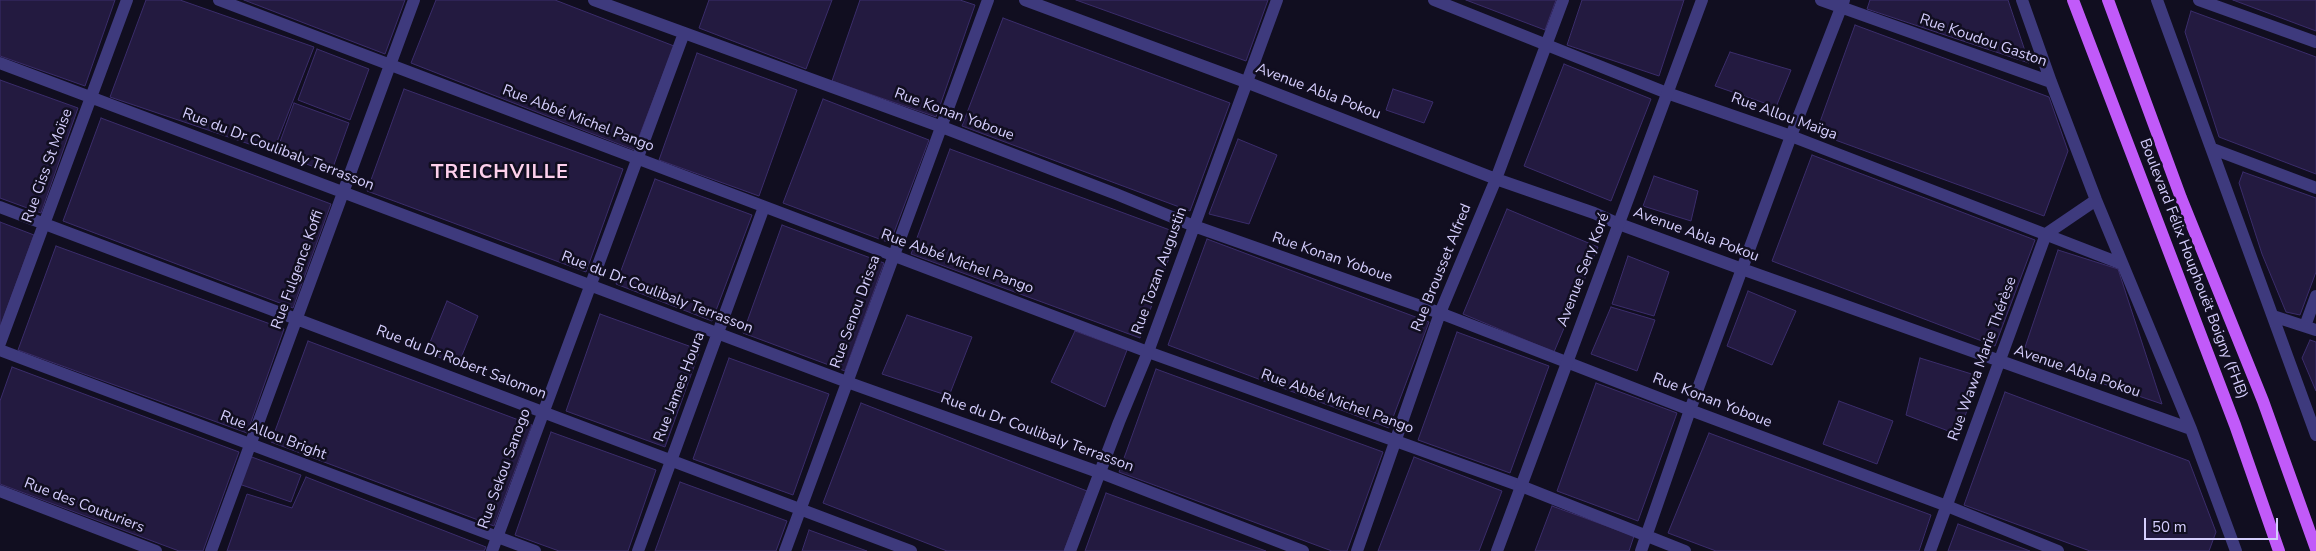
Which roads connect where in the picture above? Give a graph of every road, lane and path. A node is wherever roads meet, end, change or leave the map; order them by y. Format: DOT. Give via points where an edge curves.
graph roads {
  1 [pos="127,0"];
  2 [pos="219,0"];
  3 [pos="414,0"];
  4 [pos="594,0"];
  5 [pos="988,0"];
  6 [pos="1025,0"];
  7 [pos="1277,0"];
  8 [pos="1434,0"];
  9 [pos="1563,0"];
  10 [pos="1702,0"];
  11 [pos="1821,0"];
  12 [pos="2022,0"];
  13 [pos="2073,0"];
  14 [pos="2108,0"];
  15 [pos="2157,0"];
  16 [pos="2199,0"];
  17 [pos="1843,3"];
  18 [pos="684,33"];
  19 [pos="2316,42"];
  20 [pos="1546,46"];
  21 [pos="0,63"];
  22 [pos="390,65"];
  23 [pos="1246,82"];
  24 [pos="2051,82"];
  25 [pos="1667,93"];
  26 [pos="91,98"];
  27 [pos="942,127"];
  28 [pos="1791,136"];
  29 [pos="2213,149"];
  30 [pos="637,159"];
  31 [pos="1496,179"];
  32 [pos="2316,188"];
  33 [pos="344,193"];
  34 [pos="2096,200"];
  35 [pos="0,207"];
  36 [pos="764,207"];
  37 [pos="45,223"];
  38 [pos="1619,224"];
  39 [pos="1194,226"];
  40 [pos="2046,234"];
  41 [pos="894,256"];
  42 [pos="2122,264"];
  43 [pos="1742,269"];
  44 [pos="590,285"];
  45 [pos="2316,296"];
  46 [pos="1440,313"];
  47 [pos="2273,316"];
  48 [pos="297,318"];
  49 [pos="2310,328"];
  50 [pos="718,333"];
  51 [pos="0,343"];
  52 [pos="0,350"];
  53 [pos="1148,352"];
  54 [pos="1999,361"];
  55 [pos="1566,362"];
  56 [pos="847,382"];
  57 [pos="1690,410"];
  58 [pos="544,412"];
  59 [pos="2191,429"];
  60 [pos="2316,435"];
  61 [pos="1396,441"];
  62 [pos="250,445"];
  63 [pos="670,460"];
  64 [pos="1101,473"];
  65 [pos="1520,486"];
  66 [pos="0,491"];
  67 [pos="1947,506"];
  68 [pos="801,509"];
  69 [pos="498,536"];
  70 [pos="1647,537"];
  71 [pos="2234,549"];
  72 [pos="2316,549"];
  73 [pos="156,551"];
  74 [pos="211,551"];
  75 [pos="492,551"];
  76 [pos="535,551"];
  77 [pos="638,551"];
  78 [pos="785,551"];
  79 [pos="911,551"];
  80 [pos="1070,551"];
  81 [pos="1303,551"];
  82 [pos="1357,551"];
  83 [pos="1497,551"];
  84 [pos="1641,551"];
  85 [pos="1685,551"];
  86 [pos="1930,551"];
  87 [pos="2058,551"];
  88 [pos="2279,551"];
  1 -- 26 [label="street, Rue Ciss St Moïse"];
  2 -- 22 [label="street, Rue Abbé Michel Pango"];
  3 -- 22 [label="street, Rue Fulgence Koffi"];
  4 -- 18 [label="street, Rue Konan Yoboue"];
  5 -- 27 [label="street, Rue Senou Drissa"];
  6 -- 23 [label="street, Avenue Abla Pokou"];
  7 -- 23 [label="street, Rue Tozan Augustin"];
  8 -- 20 [label="street, Rue Allou Maïga"];
  9 -- 20 [label="street, Rue Brousset Alfred"];
  10 -- 25 [label="street, Avenue Sery Koré"];
  11 -- 17 [label="street, Rue Koudou Gaston"];
  12 -- 24 [label="street"];
  13 -- 88 [label="main road, Boulevard Félix Houphouët Boigny (FHB)" via="2236,425"];
  14 -- 72 [label="main road, Boulevard Félix Houphouët Boigny (FHB)"];
  15 -- 29 [label="street"];
  16 -- 19 [label="street"];
  17 -- 24 [label="street, Rue Koudou Gaston" via="1872,20"];
  17 -- 28 [label="street"];
  18 -- 27 [label="street, Rue Konan Yoboue"];
  18 -- 30 [label="street, Rue Sekou Sanogo"];
  20 -- 25 [label="street, Rue Allou Maïga"];
  20 -- 31 [label="street, Rue Brousset Alfred"];
  21 -- 26 [label="street, Rue du Dr Coulibaly Terrasson"];
  22 -- 30 [label="street, Rue Abbé Michel Pango"];
  22 -- 33 [label="street, Rue Fulgence Koffi"];
  23 -- 31 [label="street, Avenue Abla Pokou"];
  23 -- 39 [label="street, Rue Tozan Augustin"];
  24 -- 34 [label="street"];
  25 -- 28 [label="street, Rue Allou Maïga"];
  25 -- 38 [label="street, Avenue Sery Koré"];
  26 -- 33 [label="street, Rue du Dr Coulibaly Terrasson"];
  26 -- 37 [label="street, Rue Ciss St Moïse"];
  27 -- 39 [label="street, Rue Konan Yoboue"];
  27 -- 41 [label="street, Rue Senou Drissa"];
  28 -- 40 [label="street, Rue Allou Maïga"];
  28 -- 43 [label="street"];
  29 -- 32 [label="street"];
  29 -- 47 [label="street"];
  30 -- 36 [label="street, Rue Abbé Michel Pango"];
  30 -- 44 [label="street, Rue Sekou Sanogo"];
  31 -- 38 [label="street, Avenue Abla Pokou" via="1594,212"];
  31 -- 46 [label="street, Rue Brousset Alfred"];
  33 -- 44 [label="street, Rue du Dr Coulibaly Terrasson"];
  33 -- 48 [label="street, Rue Fulgence Koffi"];
  34 -- 40 [label="street"];
  34 -- 42 [label="street"];
  35 -- 37 [label="street, Rue du Dr Robert Salomon"];
  36 -- 41 [label="street, Rue Abbé Michel Pango"];
  36 -- 50 [label="street, Rue James Houra"];
  37 -- 48 [label="street, Rue du Dr Robert Salomon"];
  37 -- 51 [label="street, Rue Ciss St Moïse"];
  38 -- 43 [label="street, Avenue Abla Pokou"];
  38 -- 55 [label="street, Avenue Sery Koré"];
  39 -- 46 [label="street, Rue Konan Yoboue"];
  39 -- 53 [label="street, Rue Tozan Augustin"];
  40 -- 42 [label="street, Rue Allou Maïga"];
  40 -- 54 [label="street, Rue Wawa Marie Thérèse"];
  41 -- 53 [label="street, Rue Abbé Michel Pango"];
  41 -- 56 [label="street, Rue Senou Drissa"];
  42 -- 59 [label="street"];
  43 -- 54 [label="street, Avenue Abla Pokou"];
  43 -- 57 [label="street"];
  44 -- 50 [label="street, Rue du Dr Coulibaly Terrasson"];
  44 -- 58 [label="street, Rue Sekou Sanogo"];
  45 -- 49 [label="street"];
  46 -- 55 [label="street, Rue Konan Yoboue"];
  46 -- 61 [label="street, Rue Brousset Alfred"];
  47 -- 49 [label="street"];
  47 -- 60 [label="street"];
  48 -- 58 [label="street, Rue du Dr Robert Salomon"];
  48 -- 62 [label="street, Rue Fulgence Koffi"];
  50 -- 56 [label="street, Rue du Dr Coulibaly Terrasson"];
  50 -- 63 [label="street, Rue James Houra"];
  52 -- 62 [label="street, Rue Allou Bright"];
  53 -- 61 [label="street, Rue Abbé Michel Pango"];
  53 -- 64 [label="street, Rue Tozan Augustin"];
  54 -- 59 [label="street, Avenue Abla Pokou"];
  54 -- 67 [label="street, Rue Wawa Marie Thérèse"];
  55 -- 57 [label="street, Rue Konan Yoboue"];
  55 -- 65 [label="street, Avenue Sery Koré"];
  56 -- 64 [label="street, Rue du Dr Coulibaly Terrasson"];
  56 -- 68 [label="street, Rue Senou Drissa"];
  57 -- 67 [label="street, Rue Konan Yoboue"];
  57 -- 70 [label="street"];
  58 -- 63 [label="street, Rue du Dr Robert Salomon"];
  58 -- 69 [label="street, Rue Sekou Sanogo"];
  59 -- 71 [label="street"];
  61 -- 65 [label="street, Rue Abbé Michel Pango"];
  61 -- 82 [label="street, Rue Brousset Alfred"];
  62 -- 69 [label="street, Rue Allou Bright"];
  62 -- 74 [label="street, Rue Fulgence Koffi"];
  63 -- 68 [label="street, Rue du Dr Robert Salomon"];
  63 -- 77 [label="street, Rue James Houra"];
  64 -- 80 [label="street, Rue Tozan Augustin"];
  64 -- 81 [label="street, Rue du Dr Coulibaly Terrasson"];
  65 -- 70 [label="street, Rue Abbé Michel Pango"];
  65 -- 83 [label="street, Avenue Sery Koré"];
  66 -- 73 [label="street, Rue des Couturiers"];
  67 -- 86 [label="street, Rue Wawa Marie Thérèse"];
  67 -- 87 [label="street, Rue Konan Yoboue"];
  68 -- 78 [label="street, Rue Senou Drissa"];
  68 -- 79 [label="street, Rue du Dr Robert Salomon"];
  69 -- 75 [label="street, Rue Sekou Sanogo"];
  69 -- 76 [label="street, Rue Allou Bright"];
  70 -- 84 [label="street"];
  70 -- 85 [label="street, Rue Abbé Michel Pango"];
}
